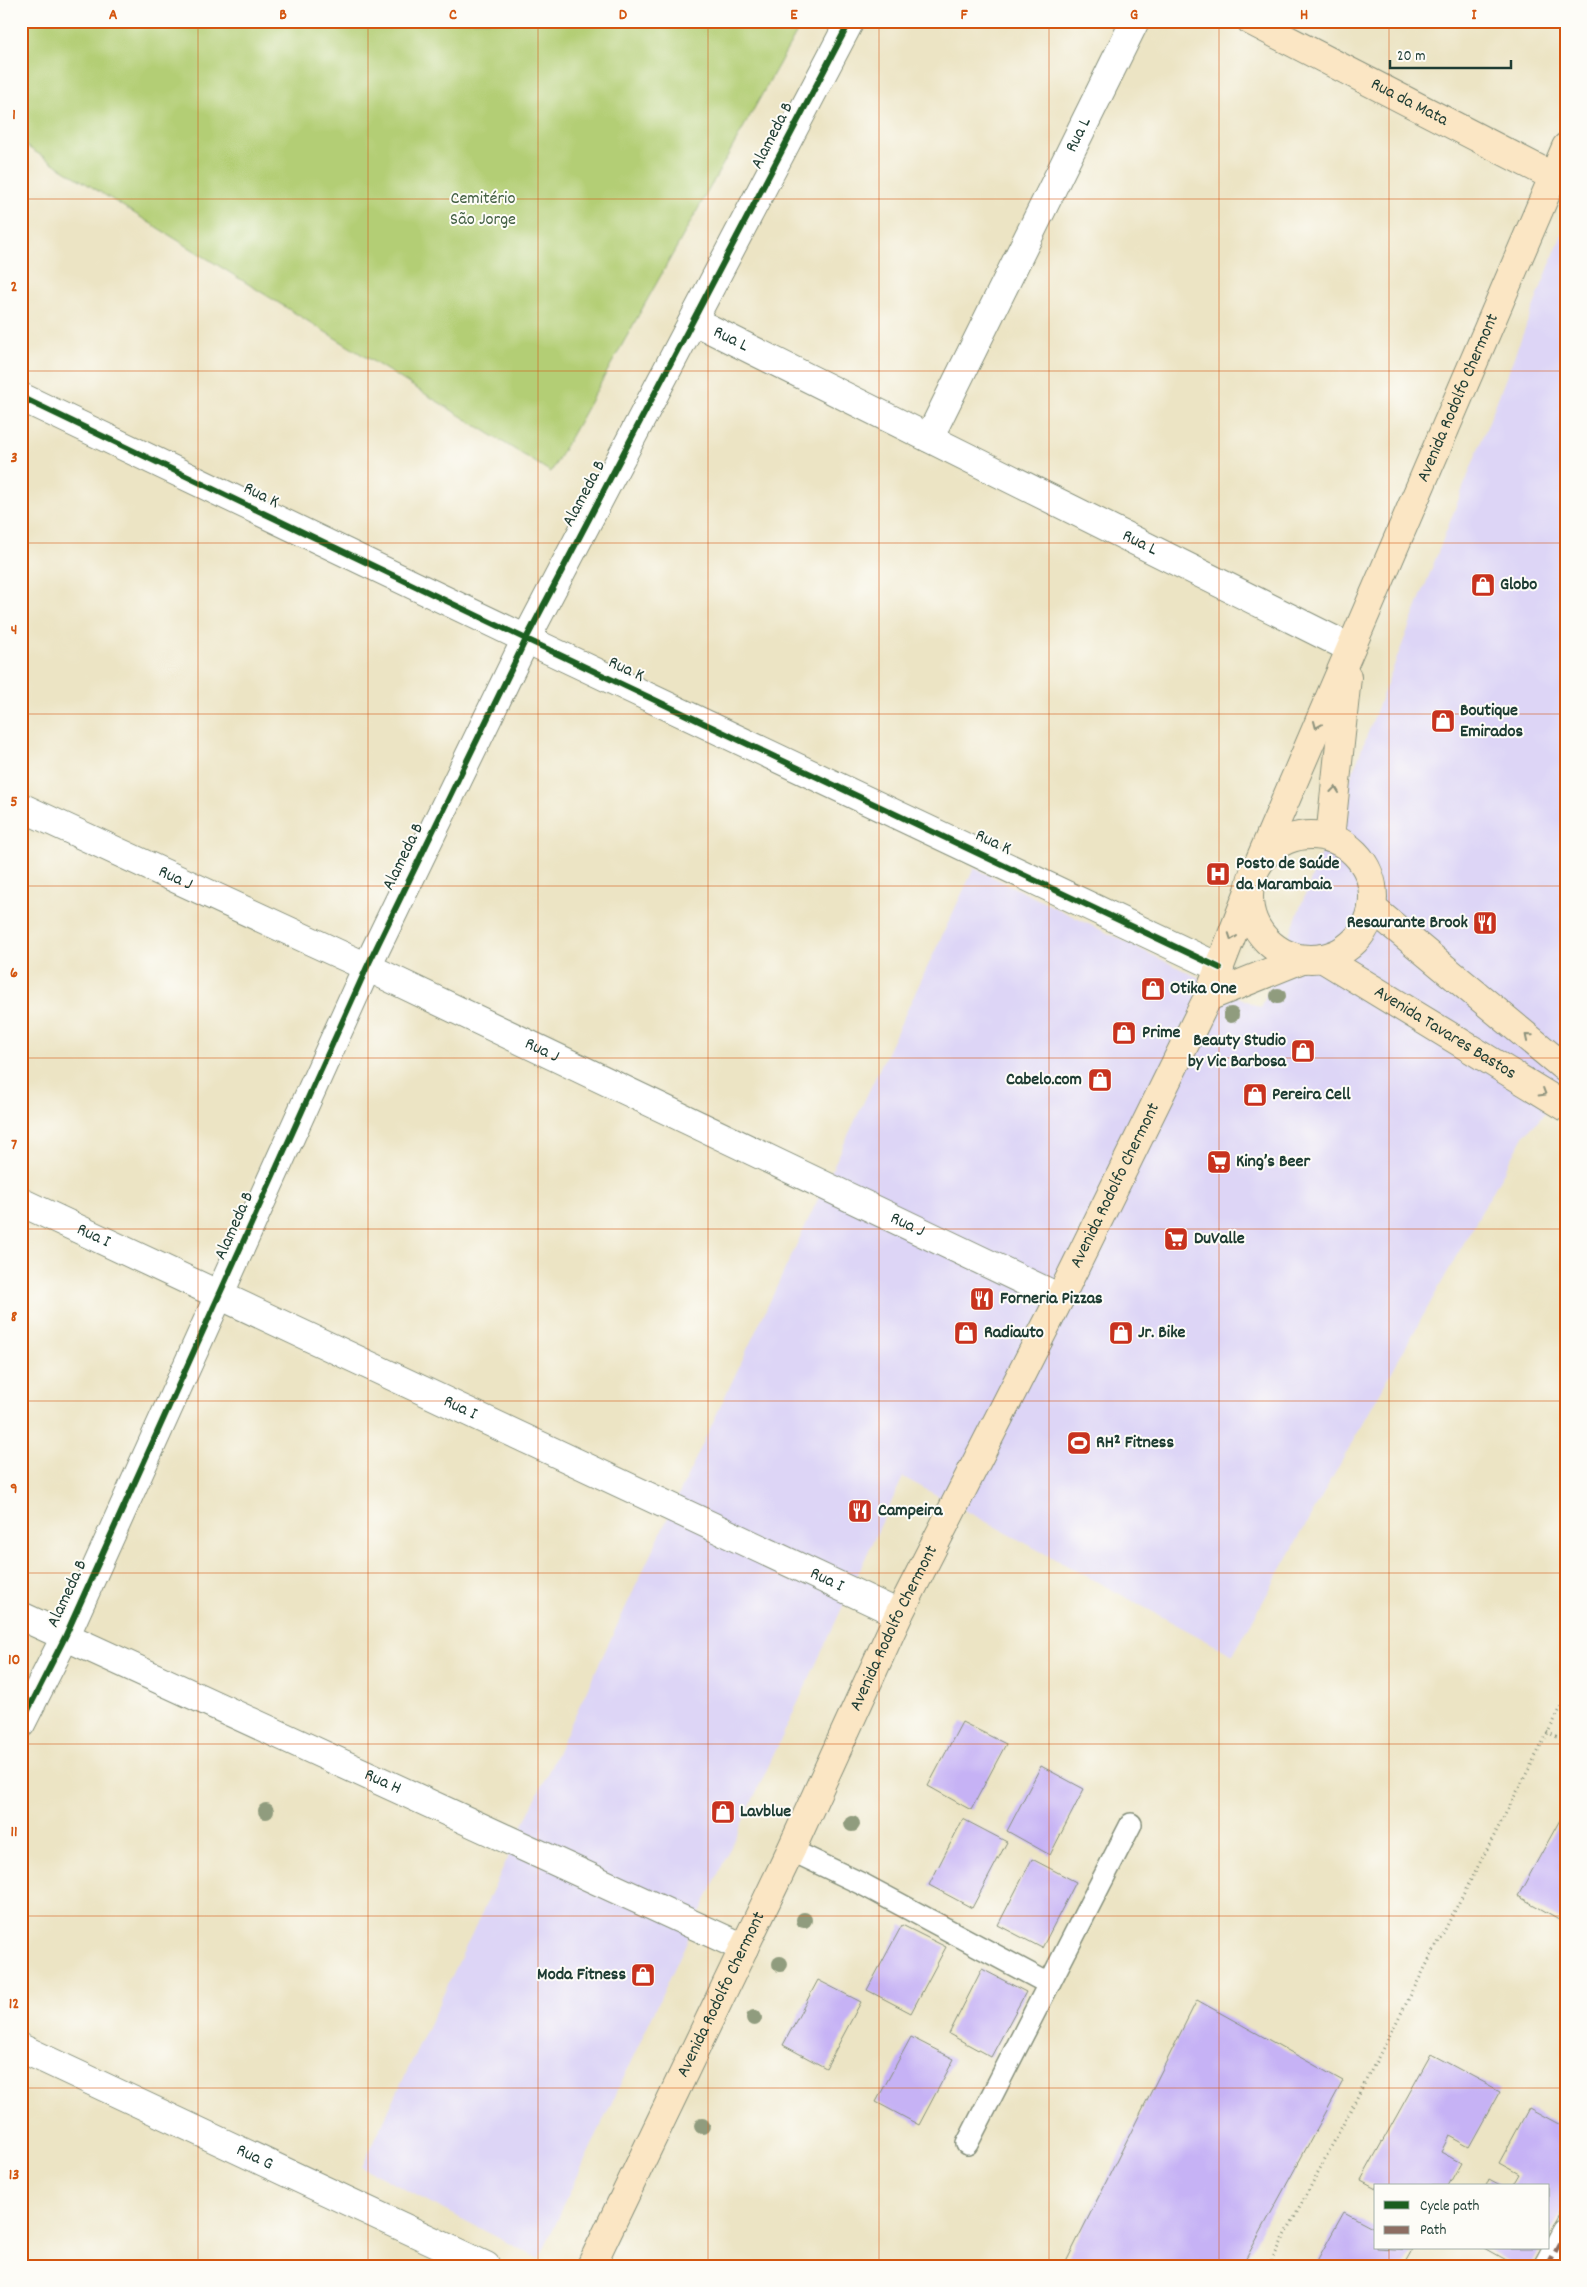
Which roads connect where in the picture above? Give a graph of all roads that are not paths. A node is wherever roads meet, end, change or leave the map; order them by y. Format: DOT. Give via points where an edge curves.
graph roads {
  1 [pos="850,21"];
  2 [pos="1135,21"];
  3 [pos="1251,21"];
  4 [pos="1566,148"];
  5 [pos="1560,180"];
  6 [pos="694,321"];
  7 [pos="21,397"];
  8 [pos="929,438"];
  9 [pos="526,639"];
  10 [pos="1350,648"];
  11 [pos="21,807"];
  12 [pos="1330,838"];
  13 [pos="1259,862"];
  14 [pos="1249,891"];
  15 [pos="1372,908"];
  16 [pos="1312,959"];
  17 [pos="367,967"];
  18 [pos="1220,968"];
  19 [pos="1208,997"];
  20 [pos="1566,1068"];
  21 [pos="1566,1107"];
  22 [pos="21,1202"];
  23 [pos="220,1296"];
  24 [pos="1060,1298"];
  25 [pos="899,1614"];
  26 [pos="21,1616"];
  27 [pos="65,1637"];
  28 [pos="21,1724"];
  29 [pos="1131,1824"];
  30 [pos="791,1850"];
  31 [pos="744,1948"];
  32 [pos="1048,1984"];
  33 [pos="21,2048"];
  34 [pos="967,2144"];
  35 [pos="1566,2232"];
  36 [pos="486,2266"];
  37 [pos="591,2266"];
  38 [pos="1548,2266"];
  1 -- 6 [label="street, Alameda B"];
  2 -- 8 [label="street, Rua L"];
  3 -- 5 [label="main road, Rua da Mata"];
  4 -- 5 [label="main road, Avenida Rodolfo Chermont"];
  5 -- 10 [label="main road, Avenida Rodolfo Chermont"];
  6 -- 8 [label="street, Rua L"];
  6 -- 9 [label="street, Alameda B"];
  7 -- 9 [label="street, Rua K"];
  8 -- 10 [label="street, Rua L"];
  9 -- 17 [label="street, Alameda B"];
  9 -- 18 [label="street, Rua K"];
  12 -- 10 [label="main road, Avenida Rodolfo Chermont, one-way"];
  10 -- 13 [label="main road, Avenida Rodolfo Chermont, one-way"];
  11 -- 17 [label="street, Rua J"];
  12 -- 13 [label="main road" via="1310,835 1291,838 1273,848"];
  12 -- 15 [label="main road" via="1350,849 1364,866 1372,886"];
  13 -- 14 [label="main road"];
  14 -- 16 [label="main road" via="1250,915 1261,936 1280,951"];
  14 -- 18 [label="main road, Avenida Rodolfo Chermont, one-way"];
  15 -- 16 [label="main road" via="1363,931 1346,949"];
  20 -- 15 [label="main road, one-way"];
  16 -- 19 [label="main road"];
  16 -- 21 [label="main road, Avenida Tavares Bastos, one-way"];
  17 -- 23 [label="street, Alameda B"];
  17 -- 24 [label="street, Rua J"];
  18 -- 19 [label="main road, Avenida Rodolfo Chermont"];
  19 -- 24 [label="main road, Avenida Rodolfo Chermont"];
  22 -- 23 [label="street, Rua I"];
  23 -- 25 [label="street, Rua I"];
  23 -- 27 [label="street, Alameda B"];
  24 -- 25 [label="main road, Avenida Rodolfo Chermont"];
  25 -- 30 [label="main road, Avenida Rodolfo Chermont"];
  26 -- 27 [label="street, Rua H"];
  27 -- 28 [label="street, Alameda B"];
  27 -- 31 [label="street, Rua H"];
  29 -- 32 [label="lane"];
  30 -- 31 [label="main road, Avenida Rodolfo Chermont"];
  30 -- 32 [label="lane" via="864,1885"];
  31 -- 37 [label="main road, Avenida Rodolfo Chermont"];
  32 -- 34 [label="lane"];
  33 -- 36 [label="street, Rua G"];
  35 -- 38 [label="street"];
}
